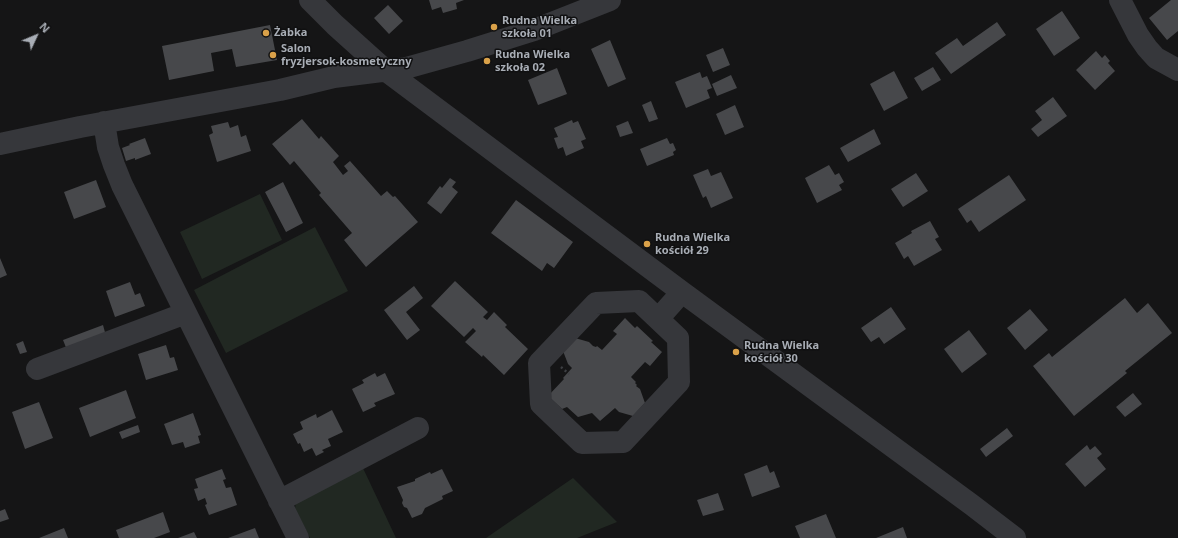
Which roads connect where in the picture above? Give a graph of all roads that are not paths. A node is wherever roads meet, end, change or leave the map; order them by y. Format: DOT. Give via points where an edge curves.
graph roads {
  1 [pos="310,0"];
  2 [pos="610,0"];
  3 [pos="1120,0"];
  4 [pos="384,70"];
  5 [pos="1178,70"];
  6 [pos="104,122"];
  7 [pos="0,144"];
  8 [pos="682,292"];
  9 [pos="186,313"];
  10 [pos="658,320"];
  11 [pos="38,369"];
  12 [pos="418,428"];
  13 [pos="279,501"];
  14 [pos="298,538"];
  15 [pos="1015,538"];
  1 -- 4 [label="street"];
  2 -- 4 [label="street" via="534,30 467,51 406,68"];
  3 -- 5 [label="street" via="1147,48 1156,58"];
  4 -- 6 [label="street" via="334,77"];
  4 -- 8 [label="street"];
  6 -- 7 [label="street"];
  6 -- 9 [label="street" via="114,166"];
  8 -- 10 [label="street"];
  8 -- 15 [label="street"];
  9 -- 11 [label="street"];
  9 -- 13 [label="street"];
  10 -- 10 [label="street" via="638,302 596,303 539,363 541,404 582,443 623,442 679,382 678,338"];
  12 -- 13 [label="street"];
  13 -- 14 [label="street"];
}
